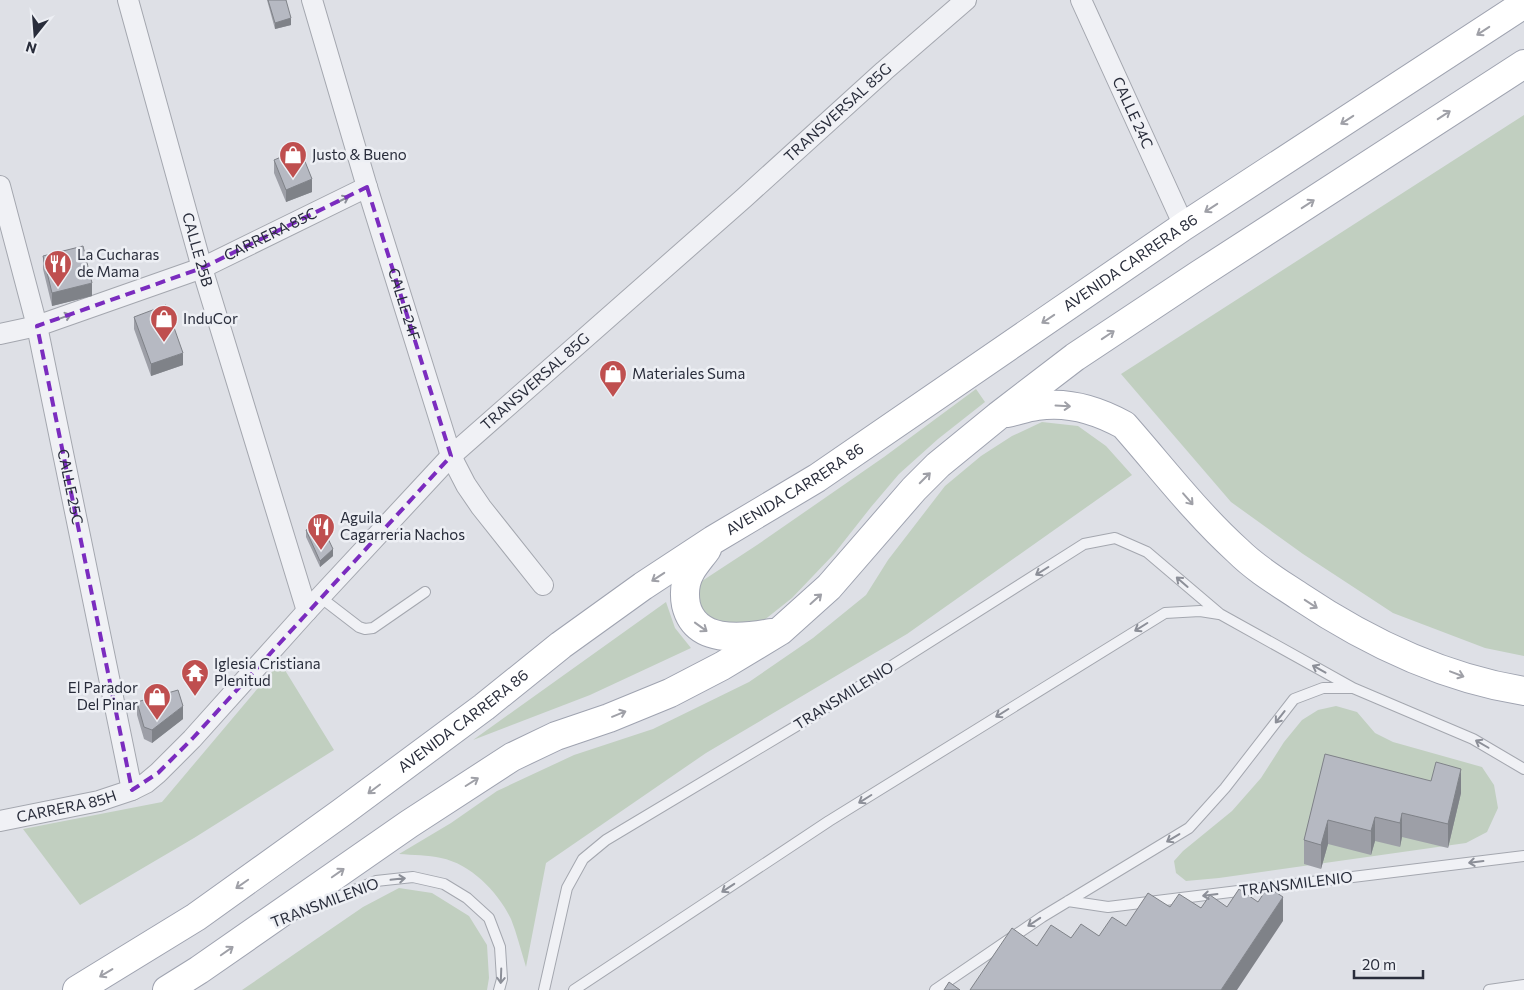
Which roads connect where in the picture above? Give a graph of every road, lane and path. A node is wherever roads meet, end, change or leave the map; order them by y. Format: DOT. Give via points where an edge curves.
graph roads {
  1 [pos="128,0"];
  2 [pos="312,0"];
  3 [pos="966,0"];
  4 [pos="1081,0"];
  5 [pos="1524,4"];
  6 [pos="1524,64"];
  7 [pos="0,186"];
  8 [pos="367,187"];
  9 [pos="1184,226"];
  10 [pos="202,268"];
  11 [pos="37,326"];
  12 [pos="0,334"];
  13 [pos="998,416"];
  14 [pos="452,456"];
  15 [pos="713,540"];
  16 [pos="543,586"];
  17 [pos="425,592"];
  18 [pos="313,604"];
  19 [pos="1220,614"];
  20 [pos="780,631"];
  21 [pos="1353,688"];
  22 [pos="1524,691"];
  23 [pos="1524,769"];
  24 [pos="132,790"];
  25 [pos="0,820"];
  26 [pos="1524,856"];
  27 [pos="1068,902"];
  28 [pos="255,931"];
  29 [pos="191,980"];
  30 [pos="1524,985"];
  31 [pos="77,990"];
  32 [pos="167,990"];
  33 [pos="499,990"];
  34 [pos="544,990"];
  35 [pos="574,990"];
  36 [pos="935,990"];
  37 [pos="1489,990"];
  1 -- 10 [label="street, CALLE 25B"];
  2 -- 8 [label="street, CALLE 24F"];
  3 -- 14 [label="street, TRANSVERSAL 85G"];
  4 -- 9 [label="street, CALLE 24C"];
  5 -- 9 [label="main road, AVENIDA CARRERA 86, one-way"];
  13 -- 6 [label="main road, one-way" via="1075,357"];
  7 -- 11 [label="street, CALLE 25C"];
  10 -- 8 [label="street, CARRERA 85C, one-way"];
  8 -- 14 [label="street, CALLE 24F"];
  9 -- 15 [label="main road, AVENIDA CARRERA 86, one-way" via="817,478"];
  11 -- 10 [label="street, CARRERA 85C, one-way"];
  10 -- 18 [label="street, CALLE 25B"];
  11 -- 12 [label="street, CARRERA 85C"];
  11 -- 24 [label="street, CALLE 25C"];
  20 -- 13 [label="main road, one-way" via="829,586 932,471"];
  13 -- 22 [label="main road, one-way" via="1037,406 1058,405 1079,407 1124,424 1209,523 1269,577 1331,618 1388,648 1469,679"];
  14 -- 16 [label="street, CALLE 24F" via="481,507"];
  14 -- 18 [label="street, TRANSVERSAL 85G"];
  15 -- 20 [label="main road, one-way" via="690,572 684,594 690,618 700,628 724,636"];
  15 -- 31 [label="main road, AVENIDA CARRERA 86, one-way" via="601,615 484,707 196,917"];
  17 -- 18 [label="lane" via="373,628 365,629"];
  18 -- 24 [label="street, TRANSVERSAL 85G" via="192,739 152,778"];
  21 -- 19 [label="lane, TRANSMILENIO, one-way"];
  19 -- 34 [label="lane, TRANSMILENIO, one-way" via="1148,552 1116,538 1084,544 808,719 606,840 583,859 567,888"];
  19 -- 35 [label="lane, TRANSMILENIO, one-way" via="1200,611 1165,613 829,822"];
  28 -- 20 [label="main road, one-way" via="408,824 512,757 556,736 670,693"];
  23 -- 21 [label="lane, TRANSMILENIO, one-way" via="1473,739"];
  21 -- 27 [label="lane, TRANSMILENIO, one-way" via="1323,688 1294,699 1225,788 1189,828"];
  24 -- 25 [label="street, CARRERA 85H" via="99,801"];
  26 -- 27 [label="lane, TRANSMILENIO, one-way" via="1108,907"];
  27 -- 36 [label="lane, TRANSMILENIO, one-way"];
  29 -- 28 [label="main road, one-way"];
  28 -- 33 [label="lane, TRANSMILENIO, one-way" via="376,881 413,877 444,884 467,898 489,918 500,946 502,979"];
  29 -- 32 [label="main road"];
  30 -- 37 [label="lane"];
}
